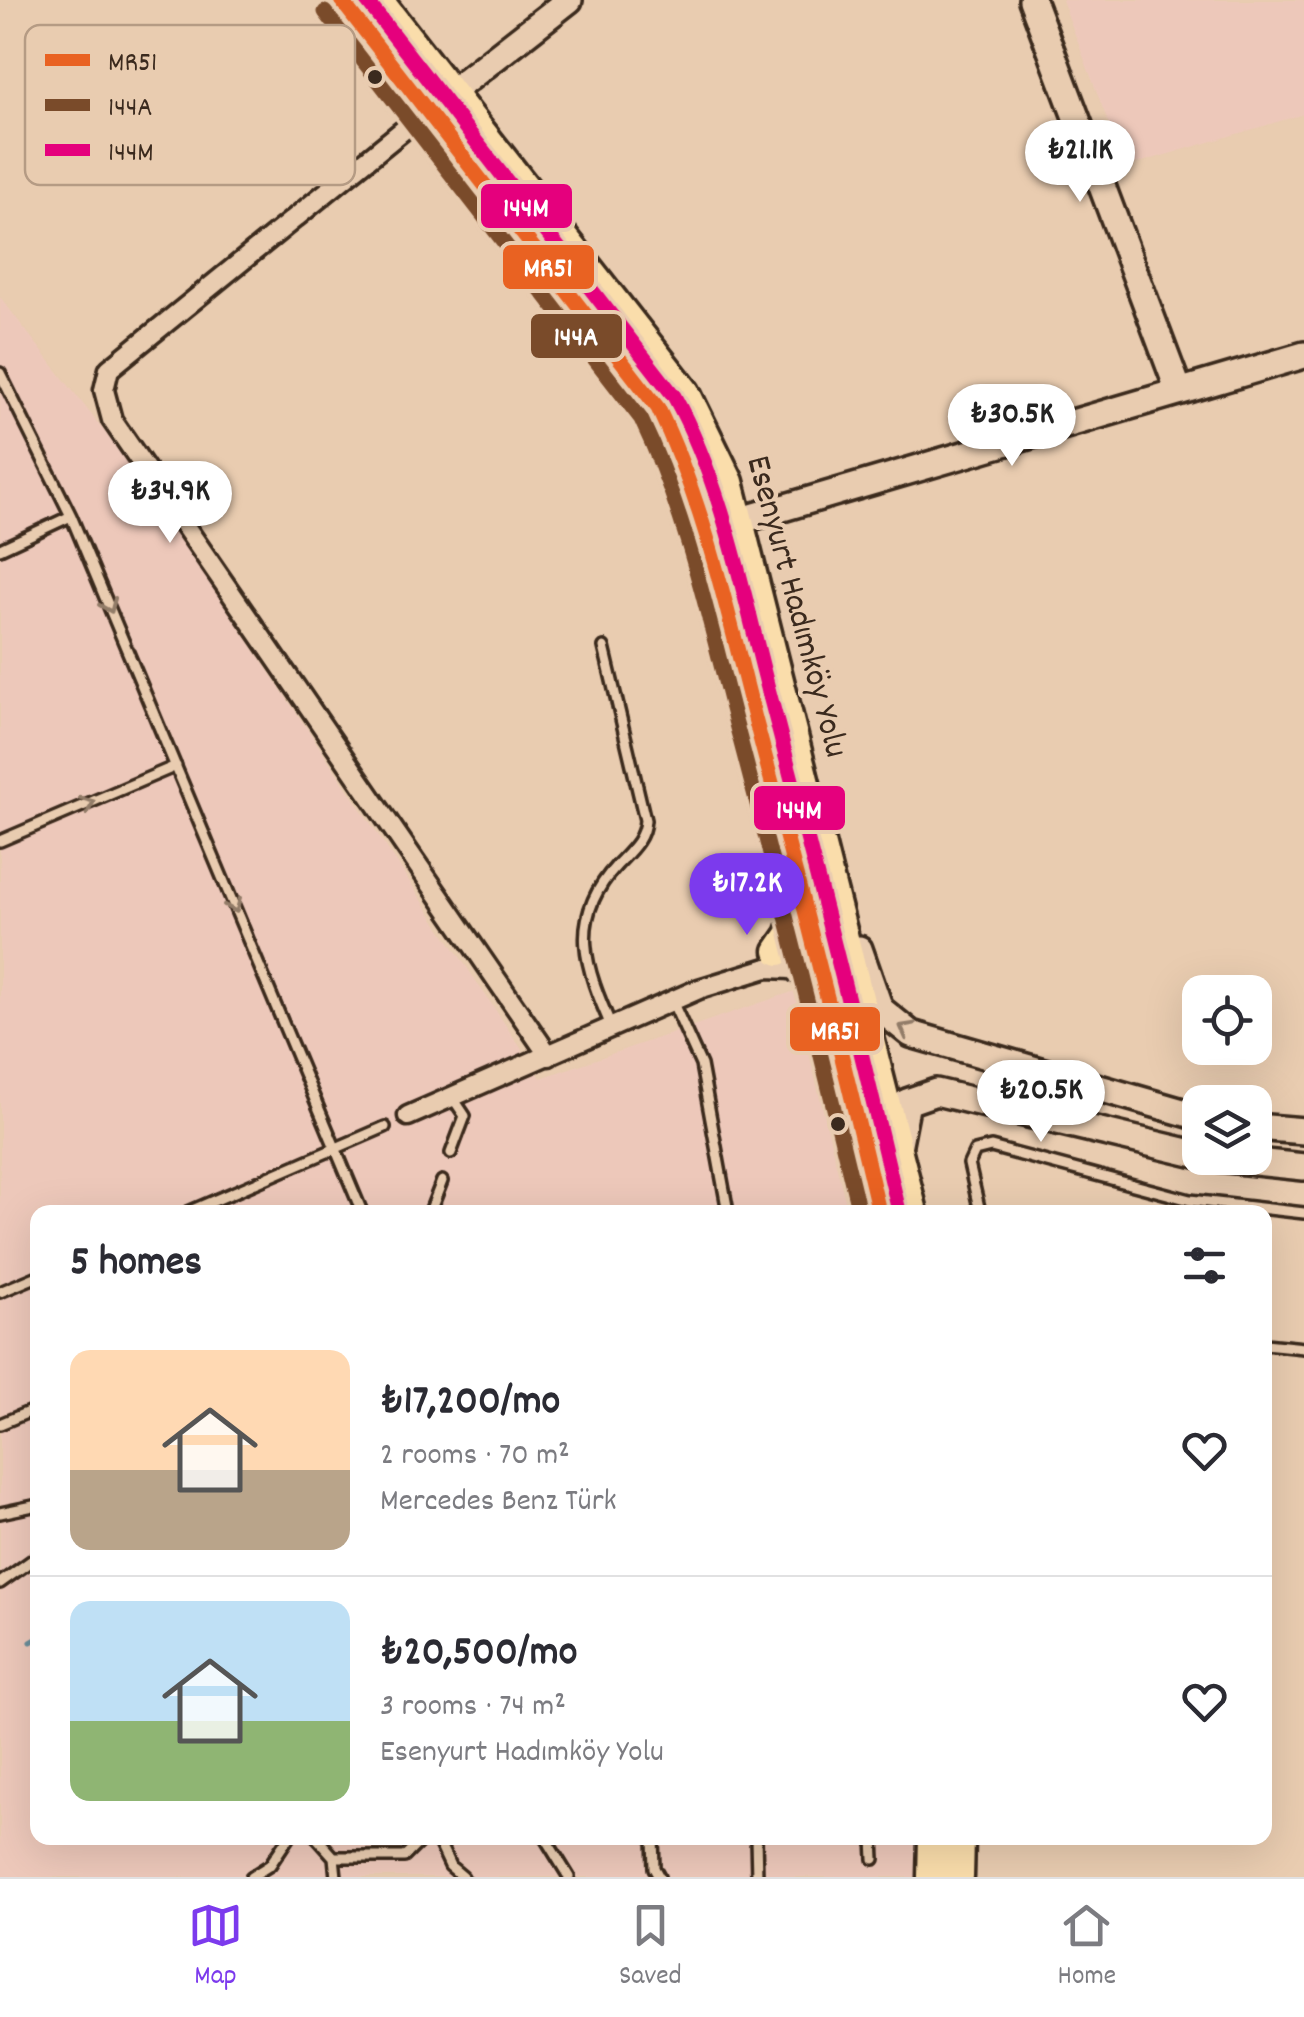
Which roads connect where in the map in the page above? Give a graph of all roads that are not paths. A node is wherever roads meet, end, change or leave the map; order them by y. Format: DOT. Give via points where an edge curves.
graph roads {
  1 [pos="340,0"];
  2 [pos="378,0"];
  3 [pos="570,0"];
  4 [pos="1032,0"];
  5 [pos="452,93"];
  6 [pos="428,110"];
  7 [pos="355,169"];
  8 [pos="336,185"];
  9 [pos="1304,355"];
  10 [pos="0,373"];
  11 [pos="1179,392"];
  12 [pos="71,516"];
  13 [pos="738,521"];
  14 [pos="704,531"];
  15 [pos="0,549"];
  16 [pos="604,647"];
  17 [pos="176,766"];
  18 [pos="0,841"];
  19 [pos="802,902"];
  20 [pos="836,914"];
  21 [pos="779,951"];
  22 [pos="816,951"];
  23 [pos="846,957"];
  24 [pos="699,989"];
  25 [pos="827,992"];
  26 [pos="672,1001"];
  27 [pos="612,1028"];
  28 [pos="549,1056"];
  29 [pos="453,1098"];
  30 [pos="1182,1112"];
  31 [pos="408,1116"];
  32 [pos="385,1126"];
  33 [pos="1272,1128"];
  34 [pos="1304,1130"];
  35 [pos="336,1150"];
  36 [pos="1182,1151"];
  37 [pos="452,1154"];
  38 [pos="899,1163"];
  39 [pos="1272,1164"];
  40 [pos="1304,1168"];
  41 [pos="442,1181"];
  42 [pos="205,1205"];
  43 [pos="359,1205"];
  44 [pos="433,1205"];
  45 [pos="727,1205"];
  46 [pos="877,1205"];
  47 [pos="910,1205"];
  48 [pos="978,1205"];
  49 [pos="1231,1205"];
  50 [pos="1272,1210"];
  51 [pos="1304,1214"];
  52 [pos="30,1279"];
  53 [pos="0,1292"];
  54 [pos="1272,1345"];
  55 [pos="1304,1348"];
  56 [pos="30,1411"];
  57 [pos="0,1424"];
  58 [pos="30,1507"];
  59 [pos="0,1513"];
  60 [pos="30,1562"];
  61 [pos="0,1583"];
  62 [pos="283,1845"];
  63 [pos="323,1845"];
  64 [pos="416,1845"];
  65 [pos="440,1845"];
  66 [pos="549,1845"];
  67 [pos="653,1845"];
  68 [pos="756,1845"];
  69 [pos="873,1845"];
  70 [pos="933,1845"];
  71 [pos="960,1845"];
  72 [pos="334,1857"];
  73 [pos="874,1859"];
  74 [pos="251,1877"];
  75 [pos="336,1877"];
  76 [pos="463,1877"];
  77 [pos="570,1877"];
  78 [pos="659,1877"];
  79 [pos="757,1877"];
  80 [pos="932,1877"];
  81 [pos="959,1877"];
  1 -- 6 [label="main road, Esenyurt Hadımköy Yolu"];
  2 -- 5 [label="main road, Esenyurt Hadımköy Yolu"];
  3 -- 5 [label="street"];
  4 -- 11 [label="street"];
  5 -- 6 [label="street"];
  5 -- 13 [label="main road, Esenyurt Hadımköy Yolu" via="685,392 729,482"];
  6 -- 7 [label="street"];
  6 -- 14 [label="main road, Esenyurt Hadımköy Yolu" via="658,408"];
  8 -- 28 [label="street" via="109,369 104,390 112,420"];
  9 -- 11 [label="street"];
  10 -- 12 [label="lane"];
  11 -- 13 [label="street"];
  12 -- 15 [label="lane"];
  12 -- 17 [label="lane, one-way"];
  13 -- 14 [label="street"];
  13 -- 20 [label="main road, Esenyurt Hadımköy Yolu"];
  14 -- 19 [label="main road, Esenyurt Hadımköy Yolu"];
  16 -- 27 [label="lane" via="645,820 642,836 598,886 587,912 586,968"];
  18 -- 17 [label="lane, one-way"];
  17 -- 35 [label="lane, one-way"];
  19 -- 21 [label="main road"];
  19 -- 22 [label="main road, Esenyurt Hadımköy Yolu"];
  20 -- 23 [label="main road, Esenyurt Hadımköy Yolu"];
  30 -- 20 [label="street, one-way" via="898,1027 878,1006 858,946"];
  21 -- 22 [label="street"];
  21 -- 24 [label="street"];
  22 -- 23 [label="lane"];
  22 -- 25 [label="main road, Esenyurt Hadımköy Yolu"];
  23 -- 38 [label="main road, Esenyurt Hadımköy Yolu"];
  24 -- 25 [label="street" via="767,968 791,969"];
  24 -- 26 [label="street"];
  25 -- 46 [label="main road, Esenyurt Hadımköy Yolu"];
  26 -- 27 [label="street"];
  26 -- 45 [label="lane" via="702,1065"];
  27 -- 28 [label="street"];
  28 -- 29 [label="street"];
  29 -- 31 [label="street"];
  29 -- 37 [label="lane" via="465,1116"];
  32 -- 35 [label="lane"];
  33 -- 34 [label="street"];
  35 -- 42 [label="lane"];
  35 -- 43 [label="lane"];
  36 -- 38 [label="street" via="936,1092 914,1096 902,1110"];
  38 -- 47 [label="main road, Esenyurt Hadımköy Yolu"];
  39 -- 40 [label="street"];
  41 -- 44 [label="lane"];
  48 -- 49 [label="lane" via="969,1164 975,1152 991,1147"];
  50 -- 51 [label="lane"];
  52 -- 53 [label="lane"];
  54 -- 55 [label="lane"];
  56 -- 57 [label="lane"];
  58 -- 59 [label="lane"];
  60 -- 61 [label="lane"];
  62 -- 74 [label="lane"];
  63 -- 72 [label="lane"];
  64 -- 72 [label="lane" via="404,1857"];
  65 -- 76 [label="lane"];
  66 -- 77 [label="lane"];
  67 -- 78 [label="lane"];
  68 -- 79 [label="lane"];
  69 -- 73 [label="lane"];
  70 -- 80 [label="main road"];
  71 -- 81 [label="main road"];
  72 -- 75 [label="lane"];
}
